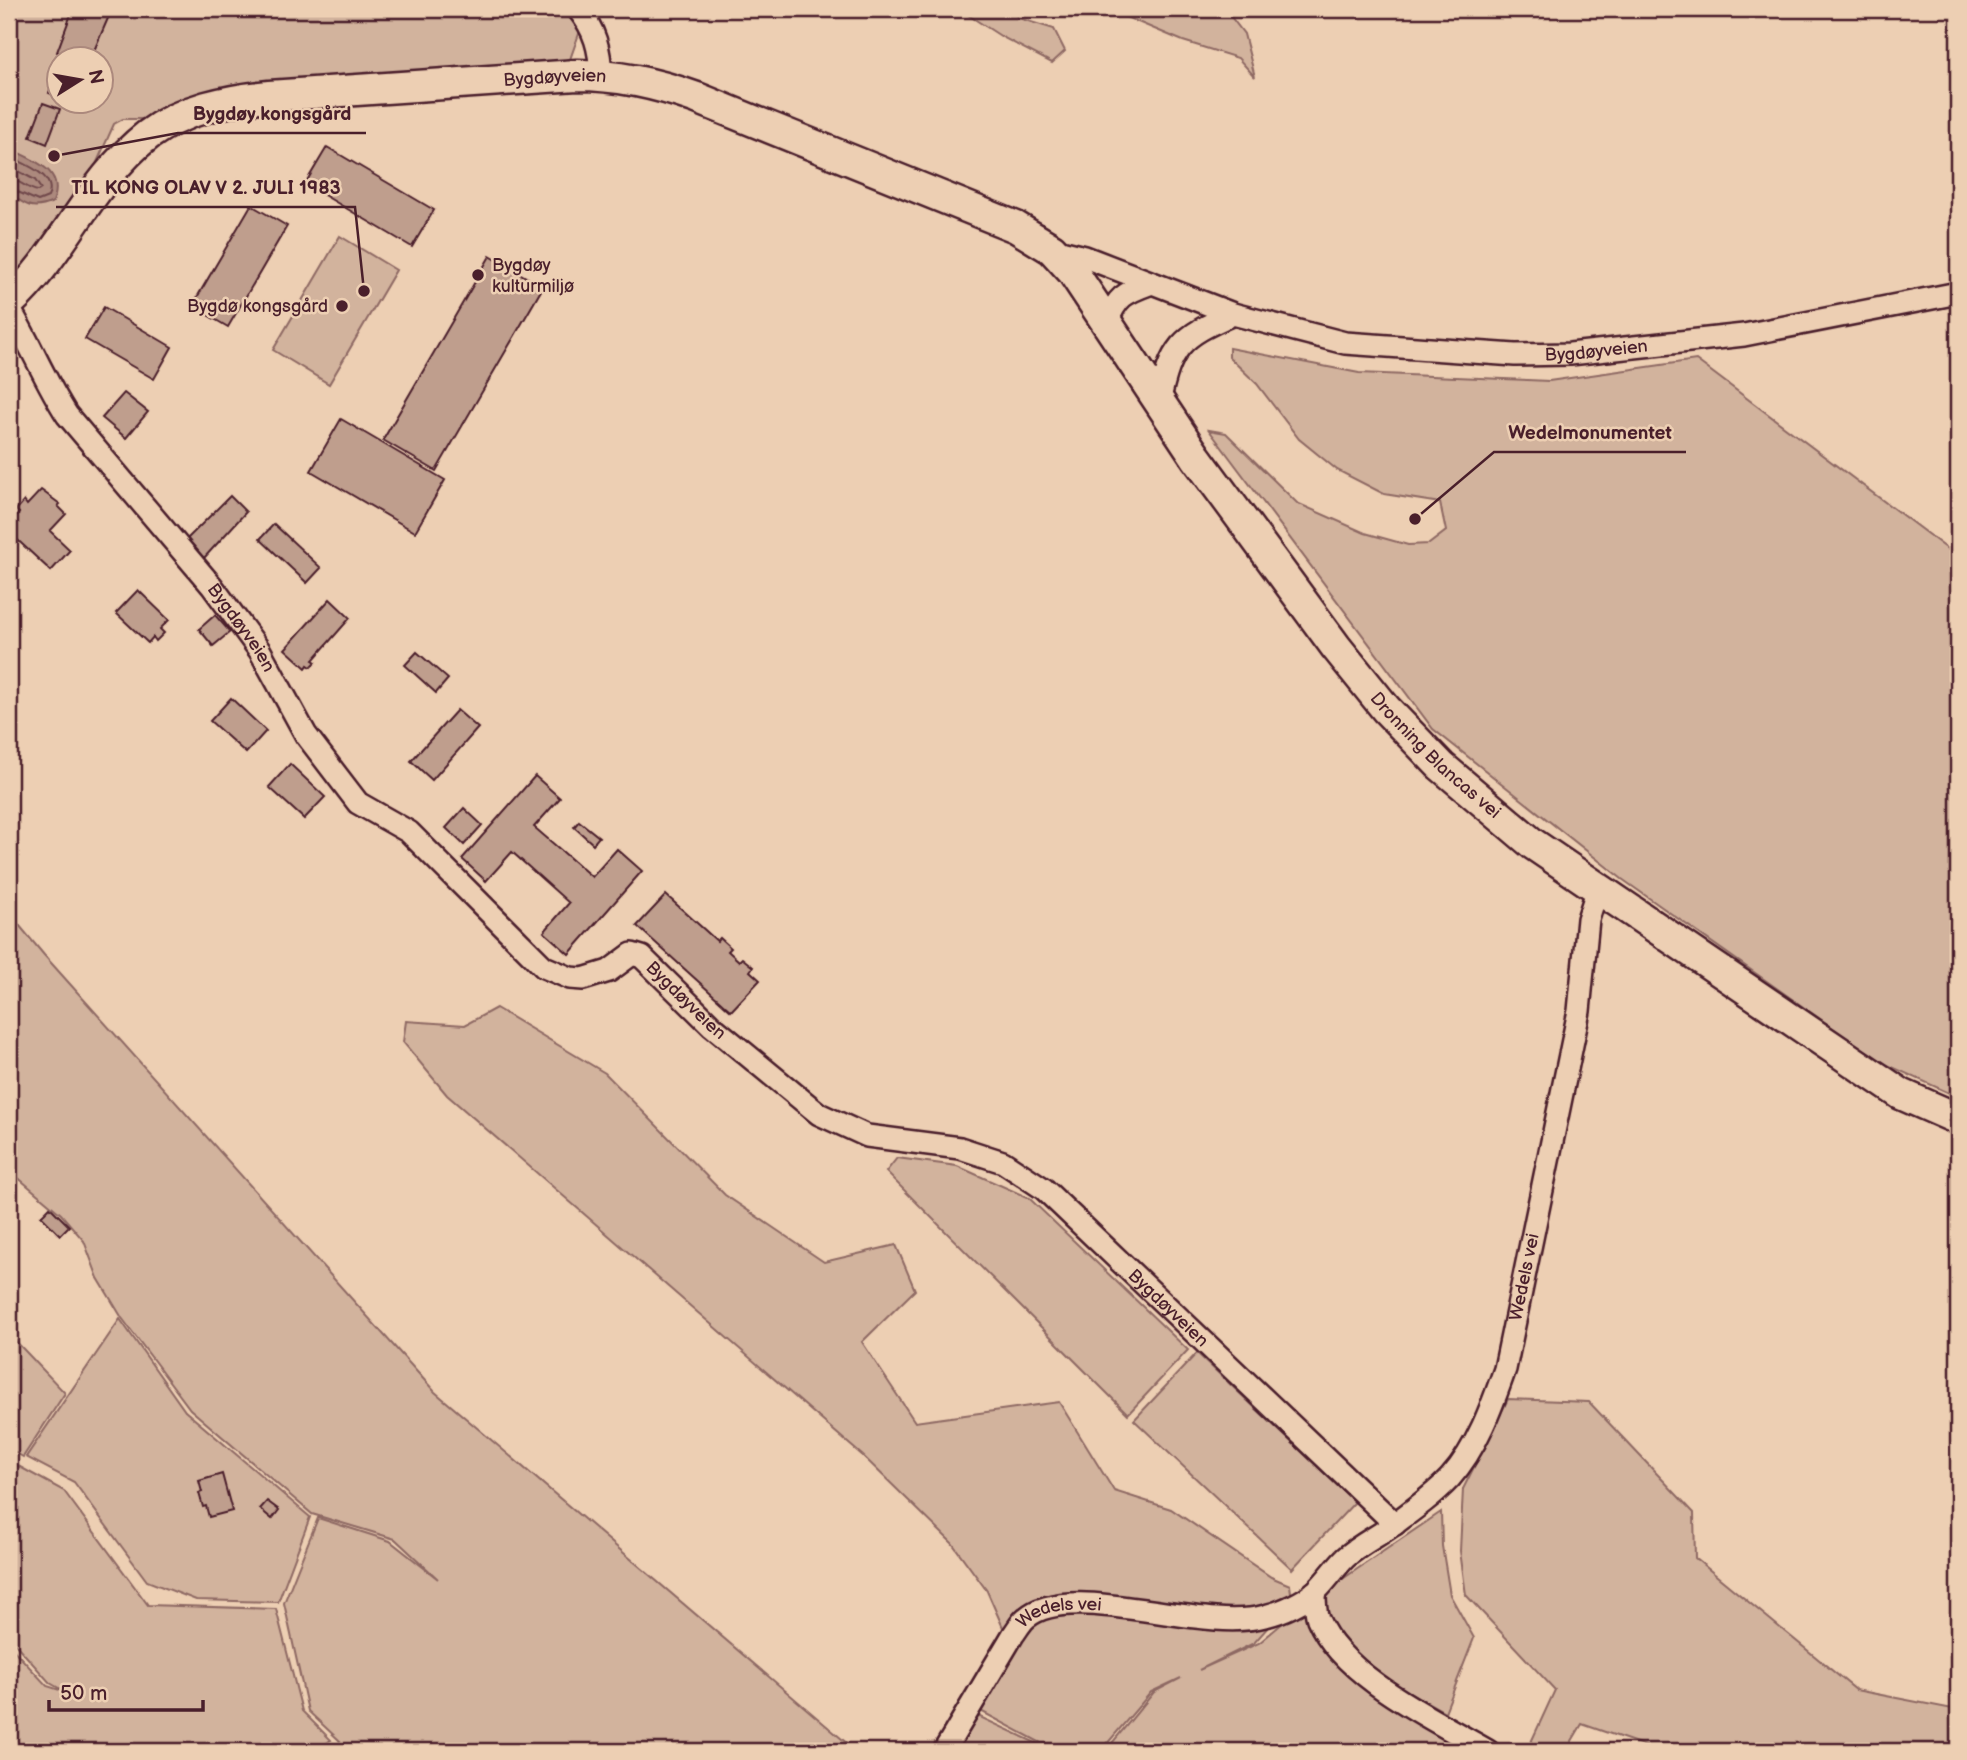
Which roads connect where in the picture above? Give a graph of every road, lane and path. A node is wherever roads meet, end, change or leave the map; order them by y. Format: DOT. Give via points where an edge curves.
graph roads {
  1 [pos="578,9"];
  2 [pos="601,76"];
  3 [pos="1052,248"];
  4 [pos="1149,284"];
  5 [pos="1958,293"];
  6 [pos="9,306"];
  7 [pos="1233,314"];
  8 [pos="1107,322"];
  9 [pos="1159,403"];
  10 [pos="1598,888"];
  11 [pos="1958,1119"];
  12 [pos="1395,1524"];
  13 [pos="1315,1592"];
  14 [pos="944,1751"];
  15 [pos="1488,1751"];
  1 -- 2 [label="street" via="595,36"];
  2 -- 3 [label="street, Bygdøyveien" via="646,82 697,98 1016,227"];
  2 -- 6 [label="street, Bygdøyveien" via="244,98 203,108 165,124 128,153"];
  3 -- 4 [label="street, Bygdøyveien"];
  3 -- 8 [label="street, Dronning Blancas vei"];
  4 -- 7 [label="street, Bygdøyveien"];
  4 -- 8 [label="street" via="1120,297"];
  5 -- 7 [label="street, Bygdøyveien" via="1744,335 1570,354 1515,355 1345,343"];
  6 -- 12 [label="street, Bygdøyveien" via="67,415 212,586 260,651 306,734 358,803 409,832 532,957 557,974 583,979 609,971 632,954 642,957 712,1026 819,1114 867,1136 960,1148 1003,1162 1044,1189"];
  7 -- 9 [label="street" via="1182,343 1168,365"];
  8 -- 9 [label="street, Dronning Blancas vei"];
  9 -- 10 [label="street, Dronning Blancas vei" via="1386,709 1477,799"];
  10 -- 11 [label="street, Dronning Blancas vei" via="1901,1094"];
  10 -- 12 [label="street, Wedels vei" via="1588,919 1579,1011 1504,1369 1465,1458 1436,1492"];
  12 -- 13 [label="street, Wedels vei" via="1346,1557"];
  13 -- 14 [label="street, Wedels vei" via="1265,1616 1226,1622 1088,1603 1048,1607 1026,1618 1013,1635"];
  13 -- 15 [label="street" via="1317,1617 1331,1642 1373,1682"];
}
